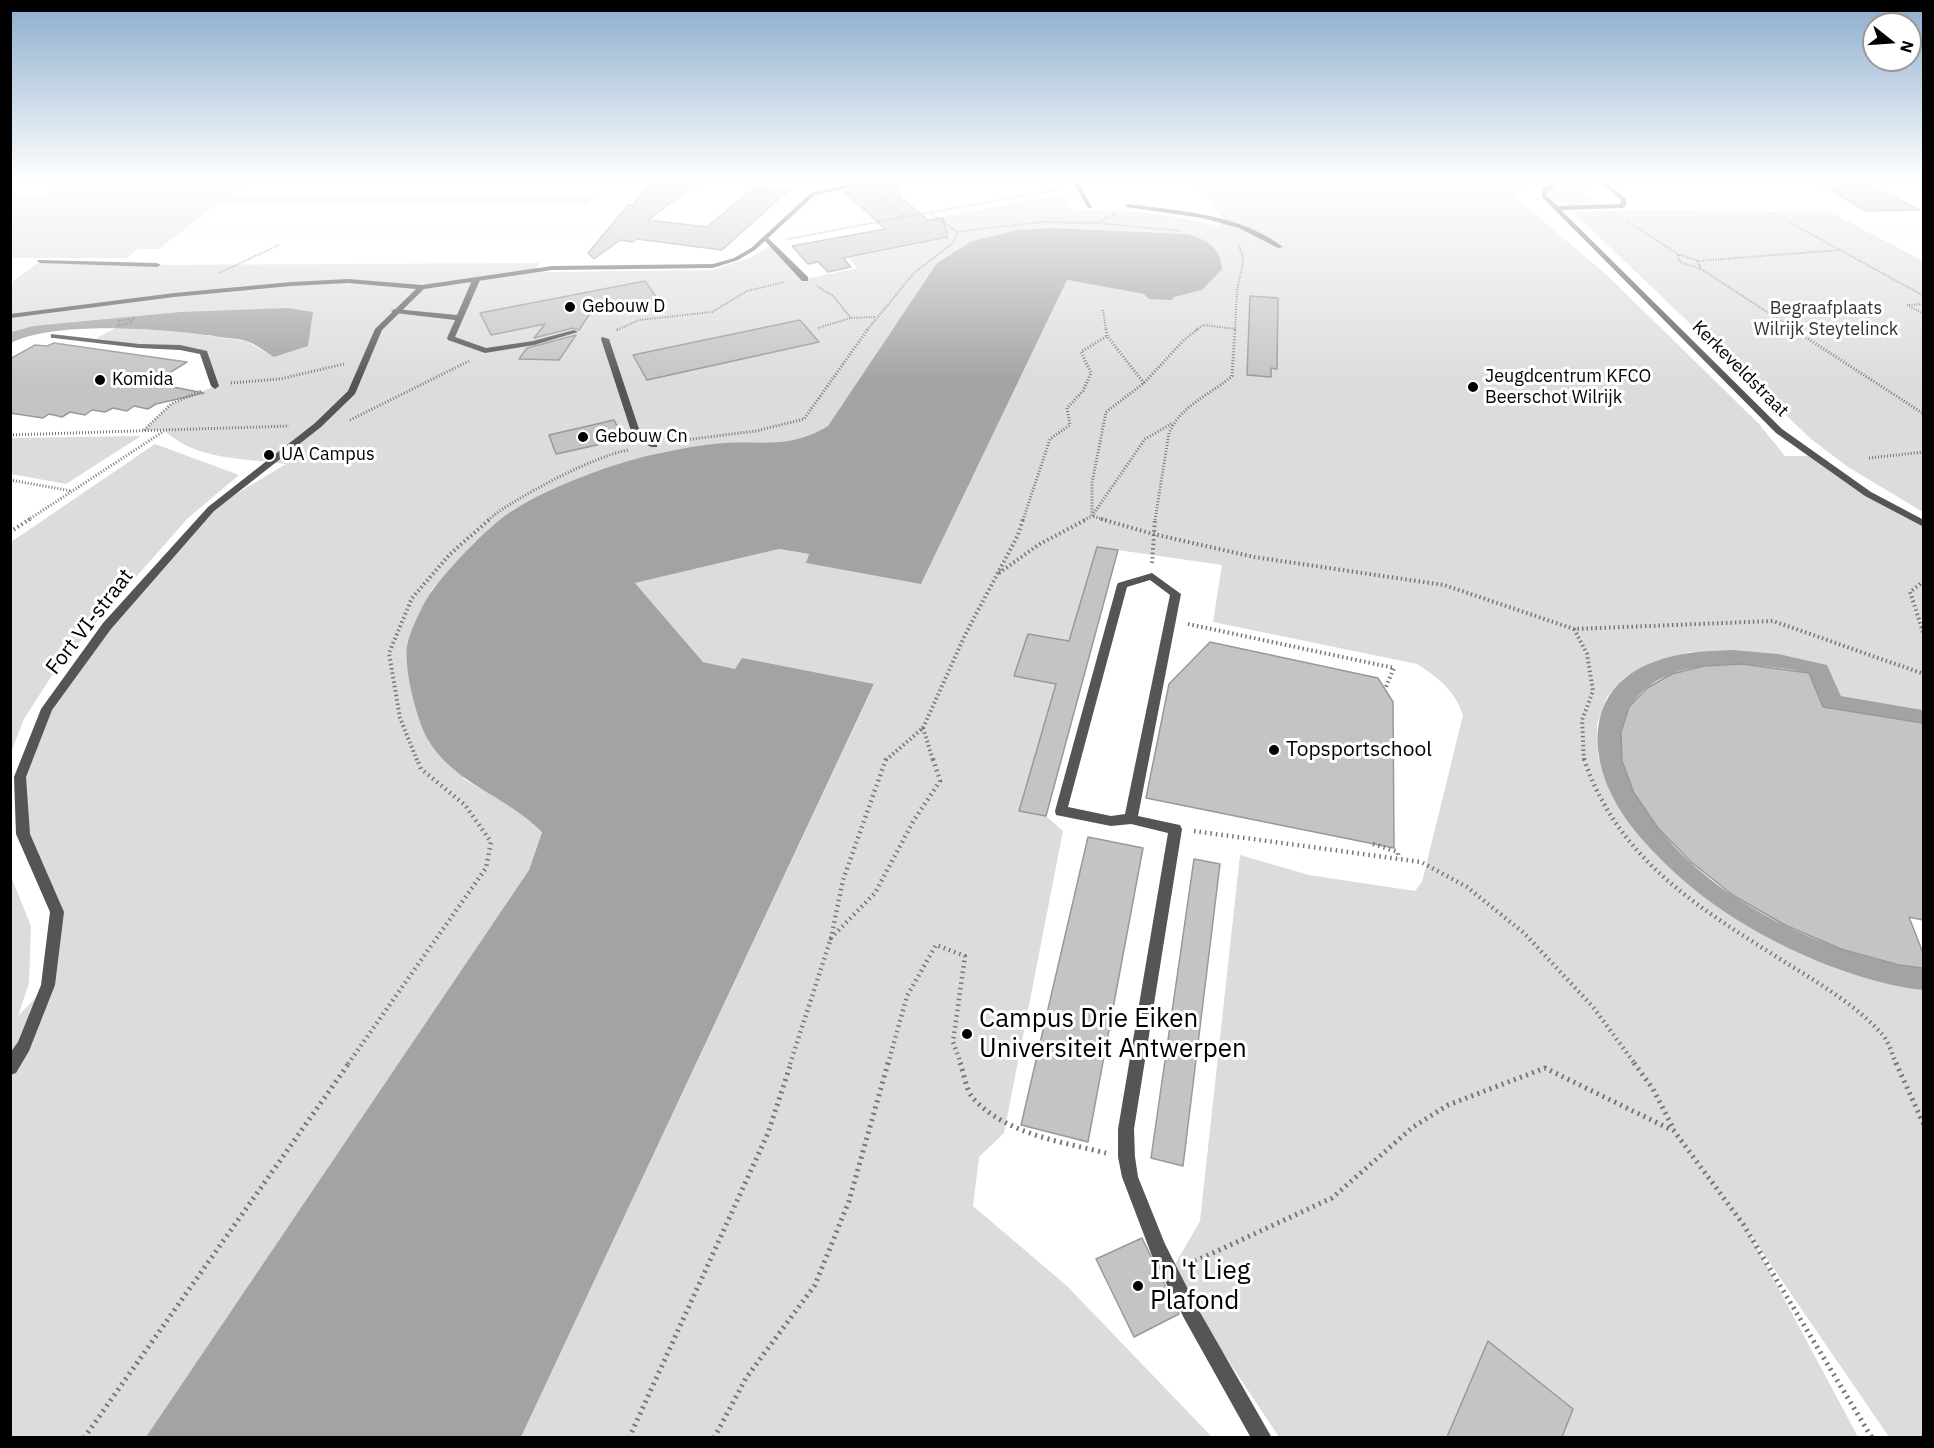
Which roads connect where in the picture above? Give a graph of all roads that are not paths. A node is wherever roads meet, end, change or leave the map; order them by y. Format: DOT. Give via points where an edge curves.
graph roads {
  1 [pos="753,248"];
  2 [pos="774,248"];
  3 [pos="1595,248"];
  4 [pos="40,261"];
  5 [pos="157,265"];
  6 [pos="476,279"];
  7 [pos="805,279"];
  8 [pos="422,287"];
  9 [pos="395,311"];
  10 [pos="10,316"];
  11 [pos="460,318"];
  12 [pos="574,332"];
  13 [pos="54,336"];
  14 [pos="605,339"];
  15 [pos="215,386"];
  16 [pos="654,445"];
  17 [pos="1923,524"];
  18 [pos="1131,819"];
  19 [pos="24,1046"];
  20 [pos="10,1057"];
  21 [pos="10,1068"];
  22 [pos="1262,1437"];
  1 -- 6 [label="street" via="736,259 713,266 552,268"];
  2 -- 7 [label="street"];
  3 -- 17 [label="street, Kerkeveldstraat" via="1779,431 1868,494"];
  4 -- 5 [label="street"];
  6 -- 8 [label="street"];
  6 -- 11 [label="street"];
  8 -- 9 [label="street, Fort VI-straat"];
  8 -- 10 [label="street" via="348,281 291,284"];
  9 -- 11 [label="street"];
  9 -- 19 [label="street, Fort VI-straat" via="379,329 352,392 318,425 211,509 107,626 47,709 20,777 23,834 57,912 48,985"];
  11 -- 12 [label="street" via="451,338 485,351"];
  13 -- 15 [label="street" via="189,348 204,353"];
  14 -- 16 [label="street" via="637,437"];
  18 -- 18 [label="street" via="1176,594 1152,576 1122,585 1061,811 1111,821"];
  18 -- 22 [label="street" via="1175,829 1126,1129 1131,1183 1170,1273"];
  19 -- 20 [label="street"];
  19 -- 21 [label="street, Fort VI-straat"];
}
